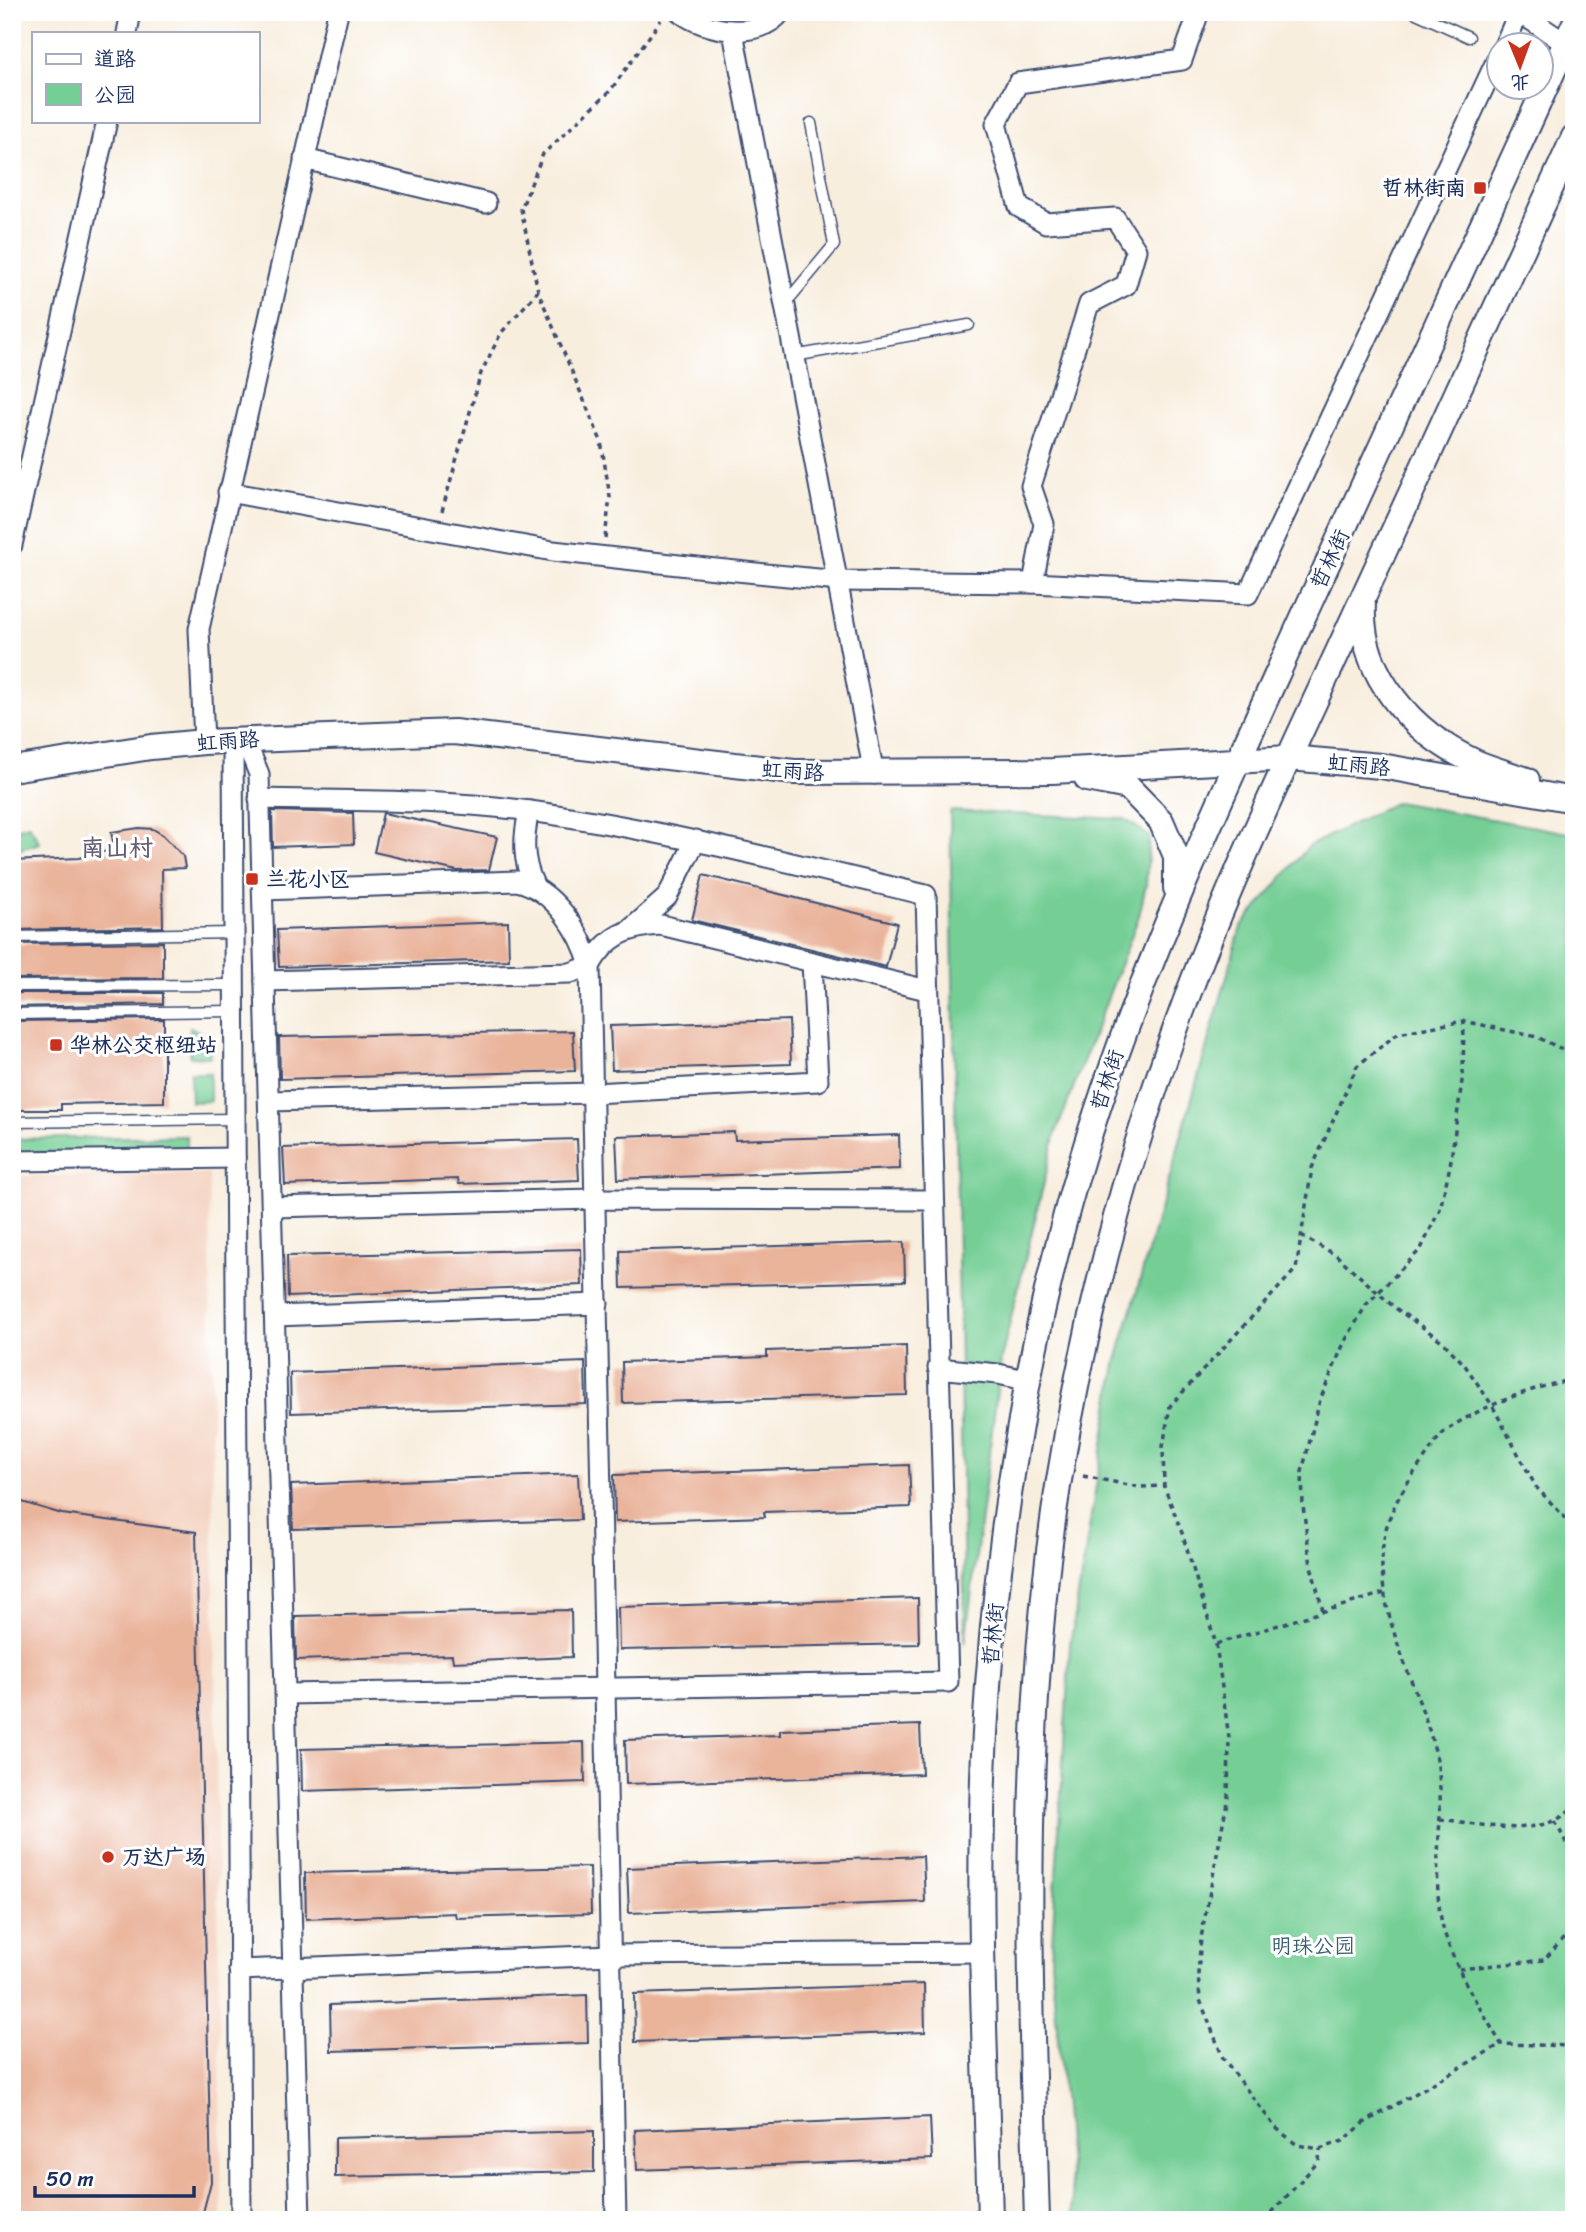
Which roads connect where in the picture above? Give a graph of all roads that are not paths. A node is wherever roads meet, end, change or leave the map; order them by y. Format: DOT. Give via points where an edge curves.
graph roads {
  1 [pos="131,12"];
  2 [pos="338,12"];
  3 [pos="680,12"];
  4 [pos="781,12"];
  5 [pos="1199,12"];
  6 [pos="1413,12"];
  7 [pos="1519,12"];
  8 [pos="127,32"];
  9 [pos="733,32"];
  10 [pos="1510,32"];
  11 [pos="1570,34"];
  12 [pos="1469,37"];
  13 [pos="1484,89"];
  14 [pos="107,122"];
  15 [pos="811,123"];
  16 [pos="1574,137"];
  17 [pos="304,159"];
  18 [pos="486,203"];
  19 [pos="784,306"];
  20 [pos="970,326"];
  21 [pos="793,356"];
  22 [pos="228,492"];
  23 [pos="12,545"];
  24 [pos="839,581"];
  25 [pos="1033,583"];
  26 [pos="1364,596"];
  27 [pos="233,741"];
  28 [pos="204,742"];
  29 [pos="1289,758"];
  30 [pos="1239,759"];
  31 [pos="24,766"];
  32 [pos="1052,771"];
  33 [pos="874,774"];
  34 [pos="12,779"];
  35 [pos="1574,798"];
  36 [pos="259,799"];
  37 [pos="529,811"];
  38 [pos="696,840"];
  39 [pos="534,885"];
  40 [pos="262,890"];
  41 [pos="1174,902"];
  42 [pos="575,930"];
  43 [pos="622,932"];
  44 [pos="233,933"];
  45 [pos="12,937"];
  46 [pos="812,962"];
  47 [pos="590,966"];
  48 [pos="265,981"];
  49 [pos="233,985"];
  50 [pos="12,986"];
  51 [pos="927,990"];
  52 [pos="233,1011"];
  53 [pos="12,1014"];
  54 [pos="593,1093"];
  55 [pos="269,1101"];
  56 [pos="234,1119"];
  57 [pos="12,1122"];
  58 [pos="235,1158"];
  59 [pos="12,1161"];
  60 [pos="595,1199"];
  61 [pos="933,1200"];
  62 [pos="272,1207"];
  63 [pos="598,1304"];
  64 [pos="275,1316"];
  65 [pos="938,1368"];
  66 [pos="1030,1381"];
  67 [pos="607,1688"];
  68 [pos="286,1693"];
  69 [pos="983,1952"];
  70 [pos="611,1955"];
  71 [pos="294,1968"];
  72 [pos="239,1970"];
  73 [pos="241,2220"];
  74 [pos="300,2220"];
  75 [pos="616,2220"];
  76 [pos="990,2220"];
  77 [pos="1037,2220"];
  1 -- 8 [label="street"];
  2 -- 17 [label="street"];
  3 -- 9 [label="street" via="690,20"];
  4 -- 9 [label="street" via="776,19"];
  5 -- 25 [label="street" via="1182,60 1018,83 996,124 1019,208 1046,223 1115,218 1136,250 1126,285 1089,304 1031,486 1045,524"];
  6 -- 12 [label="lane"];
  7 -- 10 [label="street"];
  7 -- 11 [label="street"];
  9 -- 19 [label="street"];
  11 -- 30 [label="street, 哲林街"];
  13 -- 25 [label="street" via="1248,594"];
  14 -- 23 [label="street"];
  15 -- 19 [label="lane" via="834,245"];
  16 -- 26 [label="street"];
  17 -- 18 [label="street"];
  17 -- 22 [label="street"];
  19 -- 21 [label="street"];
  20 -- 21 [label="lane"];
  21 -- 24 [label="street"];
  22 -- 24 [label="street" via="602,556"];
  22 -- 28 [label="street" via="199,629"];
  24 -- 25 [label="street"];
  24 -- 33 [label="street"];
  26 -- 29 [label="street"];
  26 -- 35 [label="street" via="1365,636 1379,681 1427,734 1475,762"];
  27 -- 28 [label="street, 虹雨路"];
  27 -- 33 [label="street, 虹雨路" via="454,732 711,764"];
  27 -- 36 [label="street" via="250,752 259,774"];
  27 -- 44 [label="street"];
  28 -- 31 [label="street, 虹雨路"];
  29 -- 30 [label="street, 虹雨路"];
  29 -- 35 [label="street, 虹雨路" via="1381,766"];
  29 -- 77 [label="street" via="1213,930 1148,1109 1090,1329 1062,1470 1032,1737 1029,1930"];
  30 -- 32 [label="street, 虹雨路"];
  30 -- 41 [label="street, 哲林街"];
  31 -- 34 [label="street"];
  32 -- 33 [label="street, 虹雨路"];
  32 -- 41 [label="street" via="1128,787 1161,821 1176,856"];
  36 -- 37 [label="street" via="429,803"];
  36 -- 40 [label="street"];
  37 -- 38 [label="street"];
  37 -- 39 [label="street" via="524,854"];
  38 -- 43 [label="street" via="667,897"];
  38 -- 51 [label="street" via="926,895"];
  39 -- 40 [label="street" via="517,881"];
  39 -- 42 [label="street"];
  40 -- 48 [label="street"];
  41 -- 66 [label="street, 哲林街" via="1101,1095 1067,1210"];
  42 -- 43 [label="street" via="589,936"];
  42 -- 47 [label="street" via="584,942"];
  43 -- 46 [label="street" via="661,925"];
  43 -- 47 [label="street" via="600,948"];
  44 -- 45 [label="lane"];
  44 -- 49 [label="street"];
  46 -- 51 [label="street"];
  46 -- 54 [label="street" via="818,1081"];
  47 -- 48 [label="street" via="570,973"];
  47 -- 54 [label="street"];
  48 -- 55 [label="street"];
  49 -- 50 [label="lane"];
  49 -- 52 [label="street"];
  51 -- 61 [label="street"];
  52 -- 53 [label="lane"];
  52 -- 56 [label="street"];
  54 -- 55 [label="street"];
  54 -- 60 [label="street"];
  55 -- 62 [label="street"];
  56 -- 57 [label="lane"];
  56 -- 58 [label="street"];
  58 -- 59 [label="street"];
  58 -- 72 [label="street"];
  60 -- 61 [label="street"];
  60 -- 62 [label="street"];
  60 -- 63 [label="street"];
  61 -- 65 [label="street"];
  62 -- 64 [label="street"];
  63 -- 64 [label="street"];
  63 -- 67 [label="street"];
  64 -- 68 [label="street"];
  65 -- 66 [label="street"];
  65 -- 67 [label="street" via="948,1682"];
  66 -- 69 [label="street, 哲林街" via="995,1608 985,1732"];
  67 -- 68 [label="street"];
  67 -- 70 [label="street"];
  68 -- 71 [label="street"];
  69 -- 70 [label="street"];
  69 -- 76 [label="street, 哲林街"];
  70 -- 71 [label="street"];
  70 -- 75 [label="street"];
  71 -- 72 [label="street"];
  71 -- 74 [label="street"];
  72 -- 73 [label="street"];
}
